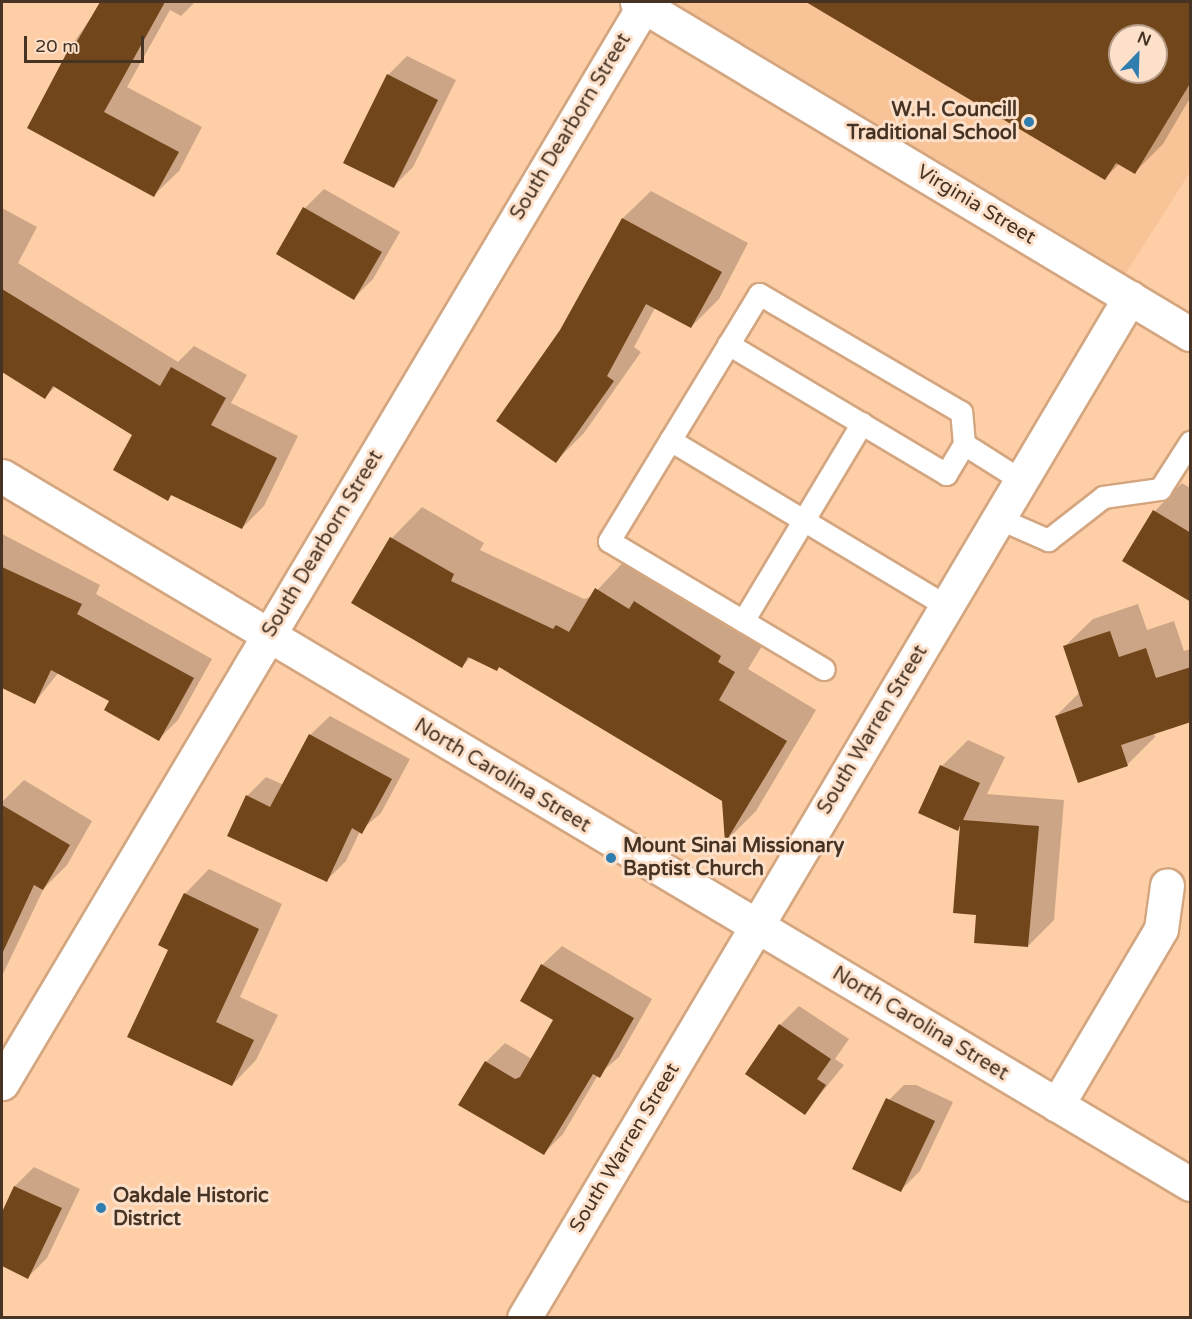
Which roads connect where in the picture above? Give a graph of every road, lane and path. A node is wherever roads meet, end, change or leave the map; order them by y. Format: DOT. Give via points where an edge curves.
graph roads {
  1 [pos="641,3"];
  2 [pos="1130,297"];
  3 [pos="1191,334"];
  4 [pos="728,344"];
  5 [pos="862,423"];
  6 [pos="670,440"];
  7 [pos="1191,442"];
  8 [pos="964,444"];
  9 [pos="2,476"];
  10 [pos="1021,480"];
  11 [pos="998,518"];
  12 [pos="804,521"];
  13 [pos="946,606"];
  14 [pos="743,621"];
  15 [pos="268,637"];
  16 [pos="824,669"];
  17 [pos="1167,885"];
  18 [pos="756,928"];
  19 [pos="2,1083"];
  20 [pos="1057,1105"];
  21 [pos="1191,1184"];
  22 [pos="524,1317"];
  1 -- 2 [label="street, Virginia Street"];
  1 -- 15 [label="street, South Dearborn Street"];
  2 -- 3 [label="street, Virginia Street"];
  2 -- 10 [label="street, South Warren Street"];
  4 -- 5 [label="lane"];
  4 -- 6 [label="lane"];
  4 -- 8 [label="lane" via="759,294 961,412"];
  5 -- 8 [label="lane" via="946,474"];
  5 -- 12 [label="lane"];
  6 -- 12 [label="lane"];
  6 -- 14 [label="lane" via="609,541"];
  7 -- 11 [label="lane" via="1160,489 1103,496 1048,540"];
  8 -- 10 [label="lane"];
  9 -- 15 [label="street, North Carolina Street"];
  10 -- 11 [label="street, South Warren Street"];
  11 -- 13 [label="street, South Warren Street"];
  12 -- 13 [label="lane"];
  12 -- 14 [label="lane"];
  13 -- 18 [label="street, South Warren Street"];
  14 -- 16 [label="lane"];
  15 -- 18 [label="street, North Carolina Street"];
  15 -- 19 [label="street, South Dearborn Street"];
  17 -- 20 [label="street" via="1161,929"];
  18 -- 20 [label="street, North Carolina Street"];
  18 -- 22 [label="street, South Warren Street"];
  20 -- 21 [label="street, North Carolina Street"];
}
